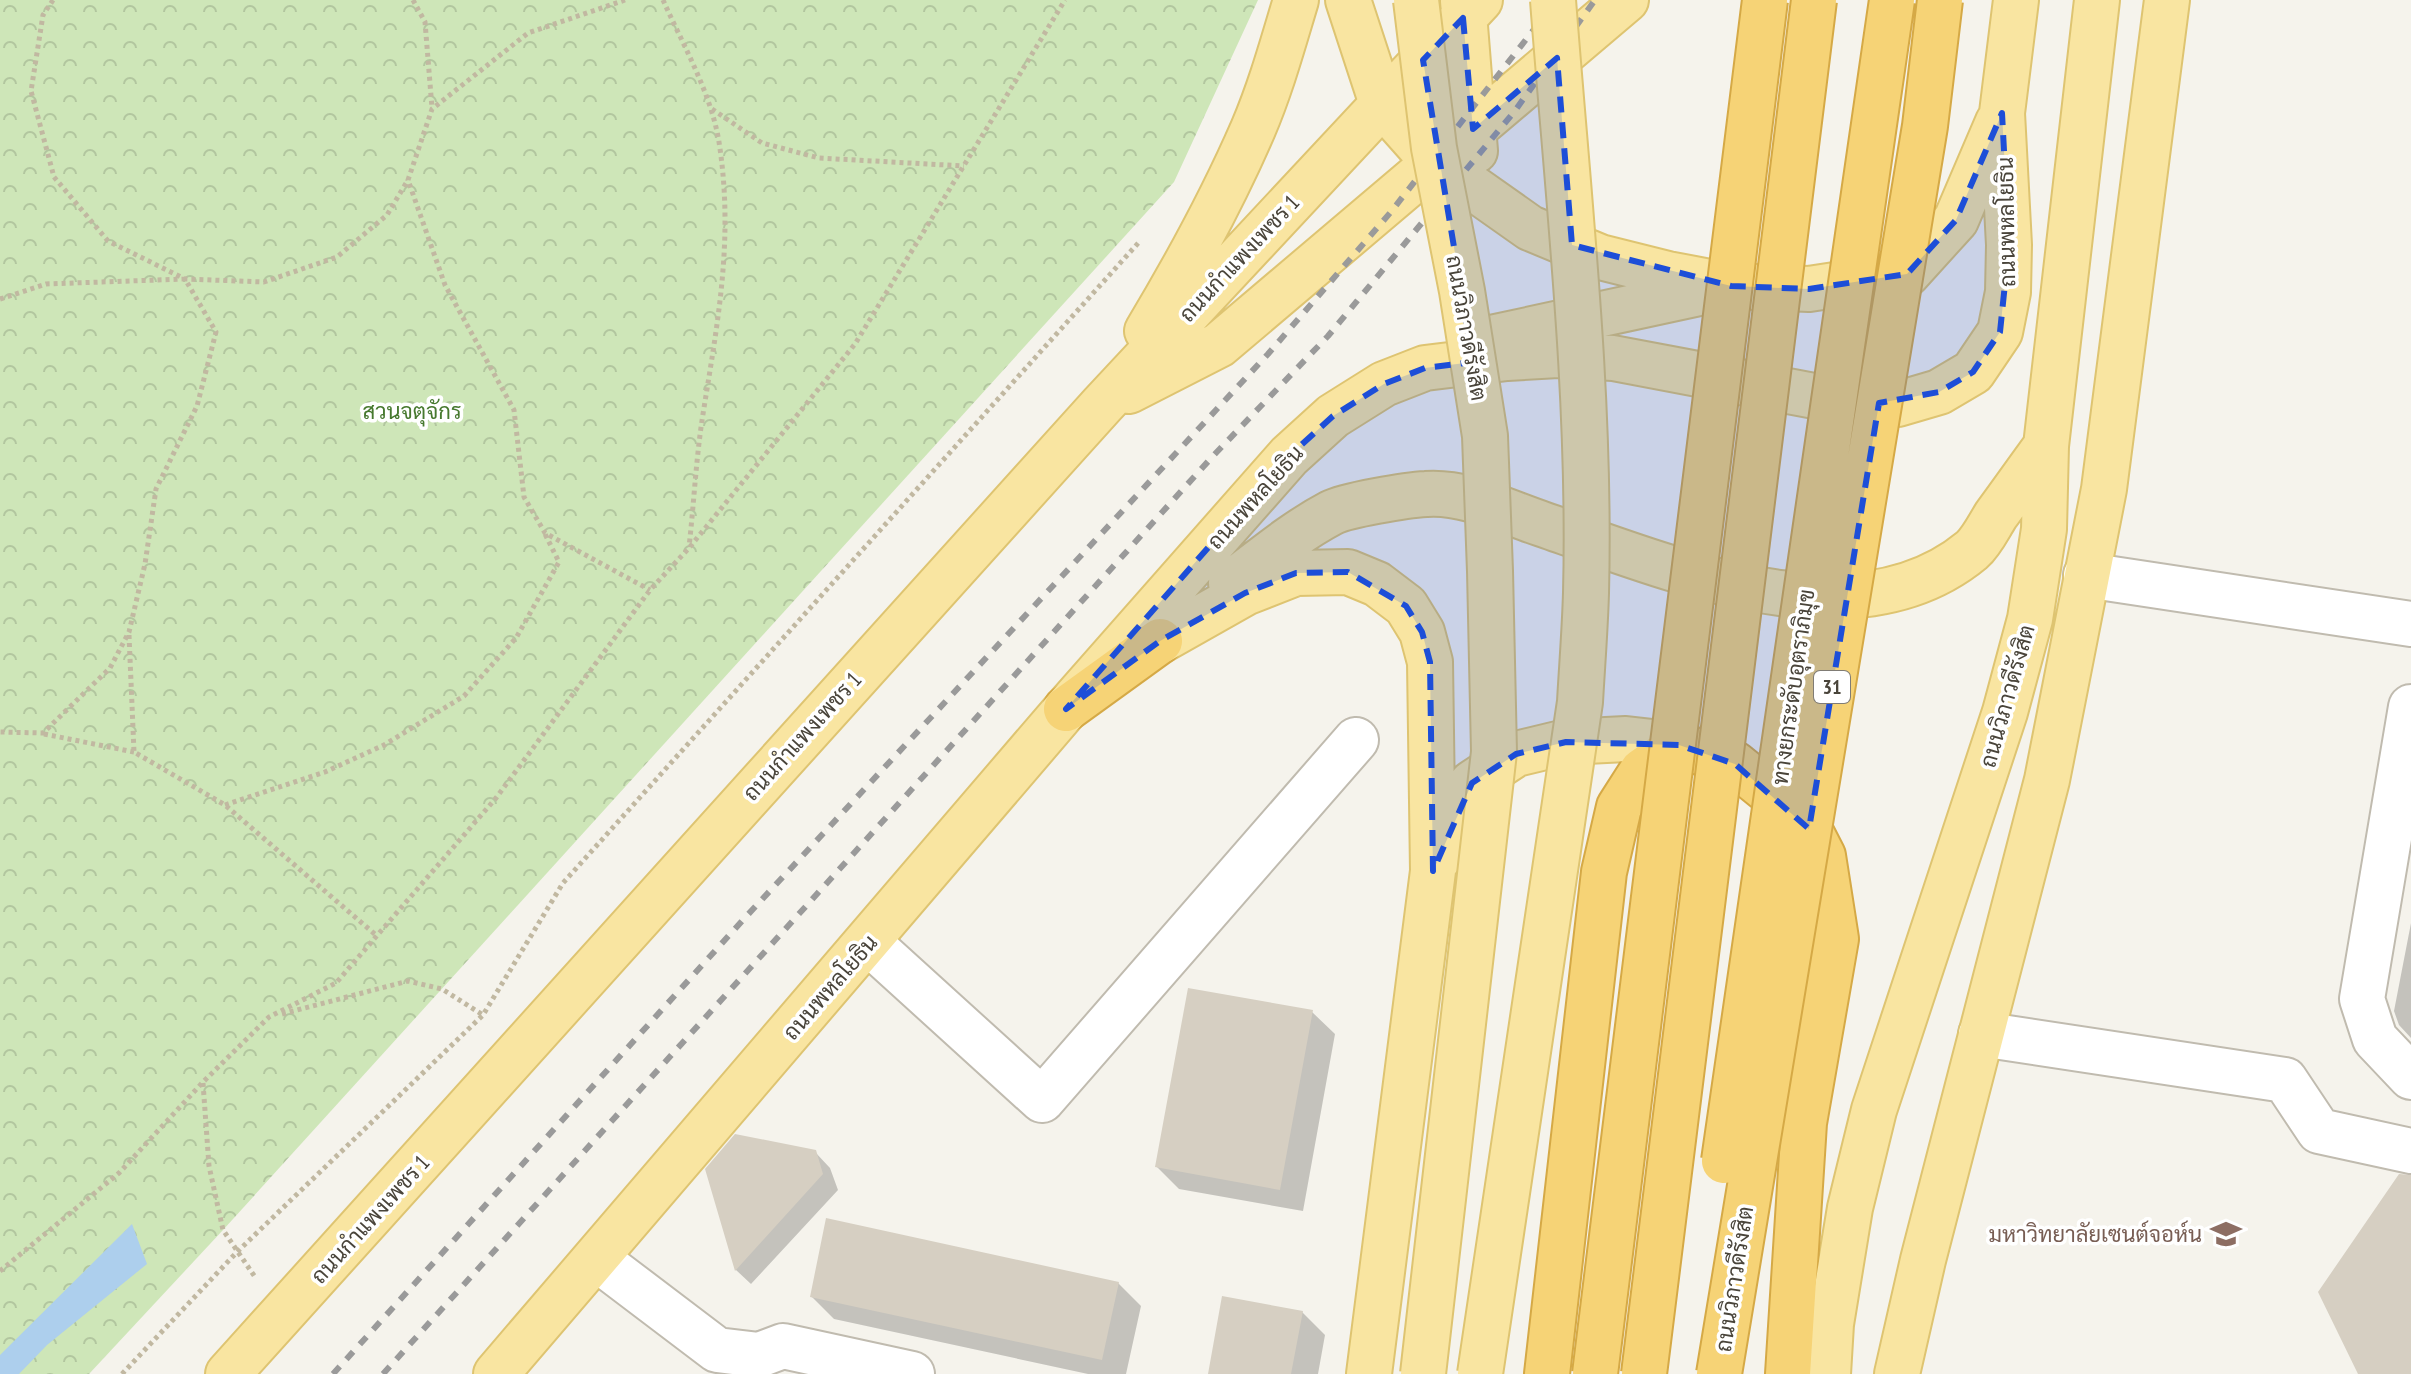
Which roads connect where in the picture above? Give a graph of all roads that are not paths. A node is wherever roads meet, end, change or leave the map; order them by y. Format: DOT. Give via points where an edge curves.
graph roads {
  1 [pos="1296,0"];
  2 [pos="1348,0"];
  3 [pos="1416,0"];
  4 [pos="1553,0"];
  5 [pos="1626,0"];
  6 [pos="1765,0"];
  7 [pos="1814,0"];
  8 [pos="1892,0"];
  9 [pos="1940,0"];
  10 [pos="2016,0"];
  11 [pos="2097,0"];
  12 [pos="2167,0"];
  13 [pos="1469,6"];
  14 [pos="1382,104"];
  15 [pos="2002,113"];
  16 [pos="1473,129"];
  17 [pos="1435,161"];
  18 [pos="1479,189"];
  19 [pos="1731,286"];
  20 [pos="1425,368"];
  21 [pos="1102,405"];
  22 [pos="2046,446"];
  23 [pos="2086,575"];
  24 [pos="2411,624"];
  25 [pos="1160,641"];
  26 [pos="2411,707"];
  27 [pos="1066,709"];
  28 [pos="1356,740"];
  29 [pos="1679,745"];
  30 [pos="1433,871"];
  31 [pos="868,942"];
  32 [pos="1981,1034"];
  33 [pos="2411,1077"];
  34 [pos="2411,1151"];
  35 [pos="597,1259"];
  36 [pos="763,1364"];
  37 [pos="228,1374"];
  38 [pos="496,1374"];
  39 [pos="912,1374"];
  40 [pos="1369,1374"];
  41 [pos="1423,1374"];
  42 [pos="1480,1374"];
  43 [pos="1547,1374"];
  44 [pos="1595,1374"];
  45 [pos="1644,1374"];
  46 [pos="1693,1374"];
  47 [pos="1719,1374"];
  48 [pos="1788,1374"];
  49 [pos="1828,1374"];
  50 [pos="1897,1374"];
  1 -- 21 [label="main road" via="1253,128 1185,267"];
  2 -- 14 [label="main road"];
  3 -- 41 [label="main road, ถนนวิภาวดีรังสิต, bridge" via="1434,148 1485,436 1494,752"];
  4 -- 42 [label="main road, bridge" via="1579,340 1585,474 1583,655"];
  5 -- 16 [label="main road"];
  6 -- 44 [label="highway, bridge"];
  7 -- 45 [label="highway, bridge"];
  8 -- 46 [label="highway, ทางยกระดับอุตราภิมุข / 31, bridge"];
  9 -- 47 [label="highway, ถนนวิภาวดีรังสิต / 31, bridge" via="1925,126"];
  10 -- 15 [label="main road, ถนนพหลโยธิน"];
  11 -- 22 [label="main road, ถนนวิภาวดีรังสิต"];
  12 -- 23 [label="main road" via="2104,489"];
  13 -- 14 [label="main road, ถนนกำแพงเพชร 1"];
  13 -- 16 [label="main road"];
  14 -- 17 [label="main road"];
  14 -- 21 [label="main road, ถนนกำแพงเพชร 1"];
  15 -- 19 [label="main road" via="1956,220 1907,274 1809,289"];
  15 -- 20 [label="main road, ถนนพหลโยธิน" via="2009,245 2000,332 1973,372 1939,392 1898,404 1846,402 1613,358 1572,356"];
  16 -- 17 [label="main road"];
  16 -- 18 [label="main road"];
  17 -- 18 [label="main road"];
  17 -- 21 [label="main road" via="1219,345"];
  18 -- 19 [label="main road" via="1530,228 1600,257"];
  19 -- 20 [label="main road" via="1495,337"];
  20 -- 27 [label="main road, ถนนพหลโยธิน" via="1384,384 1333,416 1289,456"];
  21 -- 37 [label="main road, ถนนกำแพงเพชร 1"];
  22 -- 25 [label="main road" via="1974,548 1913,583 1877,593 1802,596 1757,589 1623,552 1465,498 1428,494 1333,512 1279,546"];
  22 -- 49 [label="main road, ถนนวิภาวดีรังสิต" via="2044,529 2030,619 2005,712 1874,1110 1850,1208"];
  23 -- 24 [label="lane"];
  23 -- 32 [label="main road" via="2047,780"];
  25 -- 27 [label="highway"];
  25 -- 30 [label="main road" via="1245,593 1296,573 1348,572 1377,584 1406,606 1422,632 1430,662"];
  26 -- 33 [label="lane" via="2362,999 2375,1039"];
  27 -- 31 [label="main road, ถนนพหลโยธิน"];
  28 -- 31 [label="lane" via="1042,1100"];
  29 -- 30 [label="main road" via="1626,739 1566,742 1516,754 1472,783"];
  29 -- 43 [label="highway" via="1642,771 1619,807 1604,872"];
  29 -- 48 [label="highway" via="1735,764 1805,821 1823,856 1836,939 1804,1123"];
  30 -- 40 [label="main road"];
  31 -- 35 [label="main road, ถนนพหลโยธิน"];
  32 -- 34 [label="lane" via="2285,1080 2319,1131"];
  32 -- 50 [label="main road"];
  35 -- 36 [label="lane" via="717,1350"];
  35 -- 38 [label="main road, ถนนพหลโยธิน"];
  36 -- 39 [label="lane" via="783,1346"];
}
